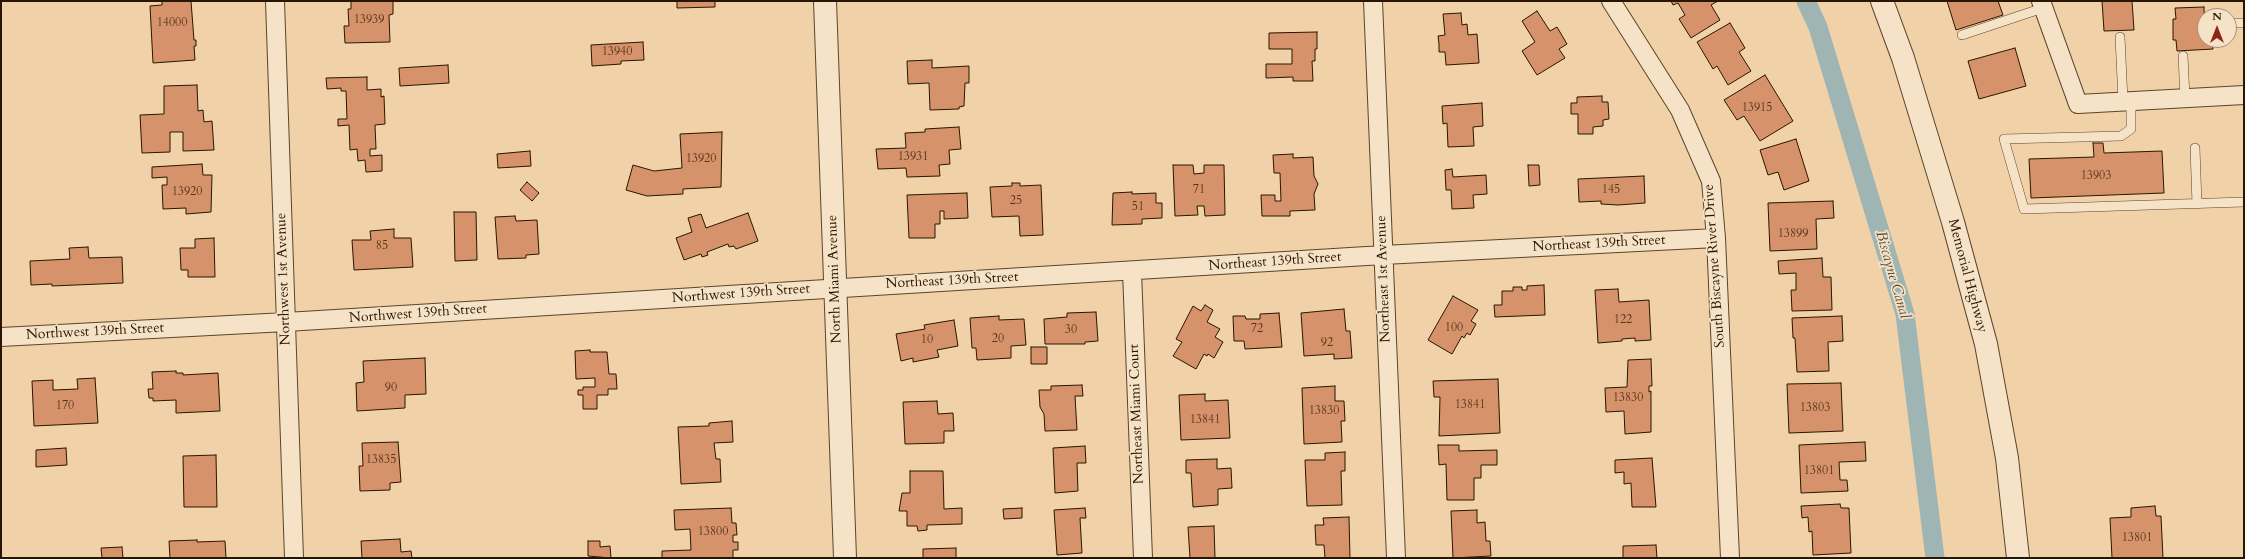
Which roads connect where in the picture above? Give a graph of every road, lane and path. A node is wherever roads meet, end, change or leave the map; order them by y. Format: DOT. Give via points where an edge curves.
graph roads {
  1 [pos="275,1"];
  2 [pos="825,1"];
  3 [pos="1373,1"];
  4 [pos="1611,1"];
  5 [pos="1882,1"];
  6 [pos="2042,5"];
  7 [pos="1962,36"];
  8 [pos="2120,37"];
  9 [pos="2183,56"];
  10 [pos="2244,95"];
  11 [pos="2185,98"];
  12 [pos="2127,101"];
  13 [pos="2195,148"];
  14 [pos="2244,202"];
  15 [pos="2197,204"];
  16 [pos="1716,238"];
  17 [pos="1383,255"];
  18 [pos="1132,271"];
  19 [pos="835,288"];
  20 [pos="286,322"];
  21 [pos="1,337"];
  22 [pos="294,558"];
  23 [pos="845,558"];
  24 [pos="1143,558"];
  25 [pos="1396,558"];
  26 [pos="1730,558"];
  27 [pos="2018,558"];
  1 -- 20 [label="street, Northwest 1st Avenue"];
  2 -- 19 [label="street, North Miami Avenue"];
  3 -- 17 [label="street, Northeast 1st Avenue"];
  4 -- 16 [label="street, South Biscayne River Drive" via="1680,110 1711,182"];
  5 -- 27 [label="street, Memorial Highway" via="1903,58 1928,140 1986,344 2008,458"];
  6 -- 7 [label="lane"];
  6 -- 12 [label="street" via="2078,104"];
  8 -- 12 [label="lane"];
  9 -- 11 [label="lane"];
  10 -- 11 [label="street"];
  11 -- 12 [label="street"];
  12 -- 15 [label="lane" via="2131,129 2121,136 2004,139 2024,209"];
  13 -- 15 [label="lane"];
  14 -- 15 [label="lane"];
  16 -- 17 [label="street, Northeast 139th Street"];
  16 -- 26 [label="street, South Biscayne River Drive"];
  17 -- 18 [label="street, Northeast 139th Street"];
  17 -- 25 [label="street, Northeast 1st Avenue"];
  18 -- 19 [label="street, Northeast 139th Street"];
  18 -- 24 [label="street, Northeast Miami Court"];
  19 -- 20 [label="street, Northwest 139th Street"];
  19 -- 23 [label="street, North Miami Avenue"];
  20 -- 21 [label="street, Northwest 139th Street"];
  20 -- 22 [label="street, Northwest 1st Avenue"];
}
